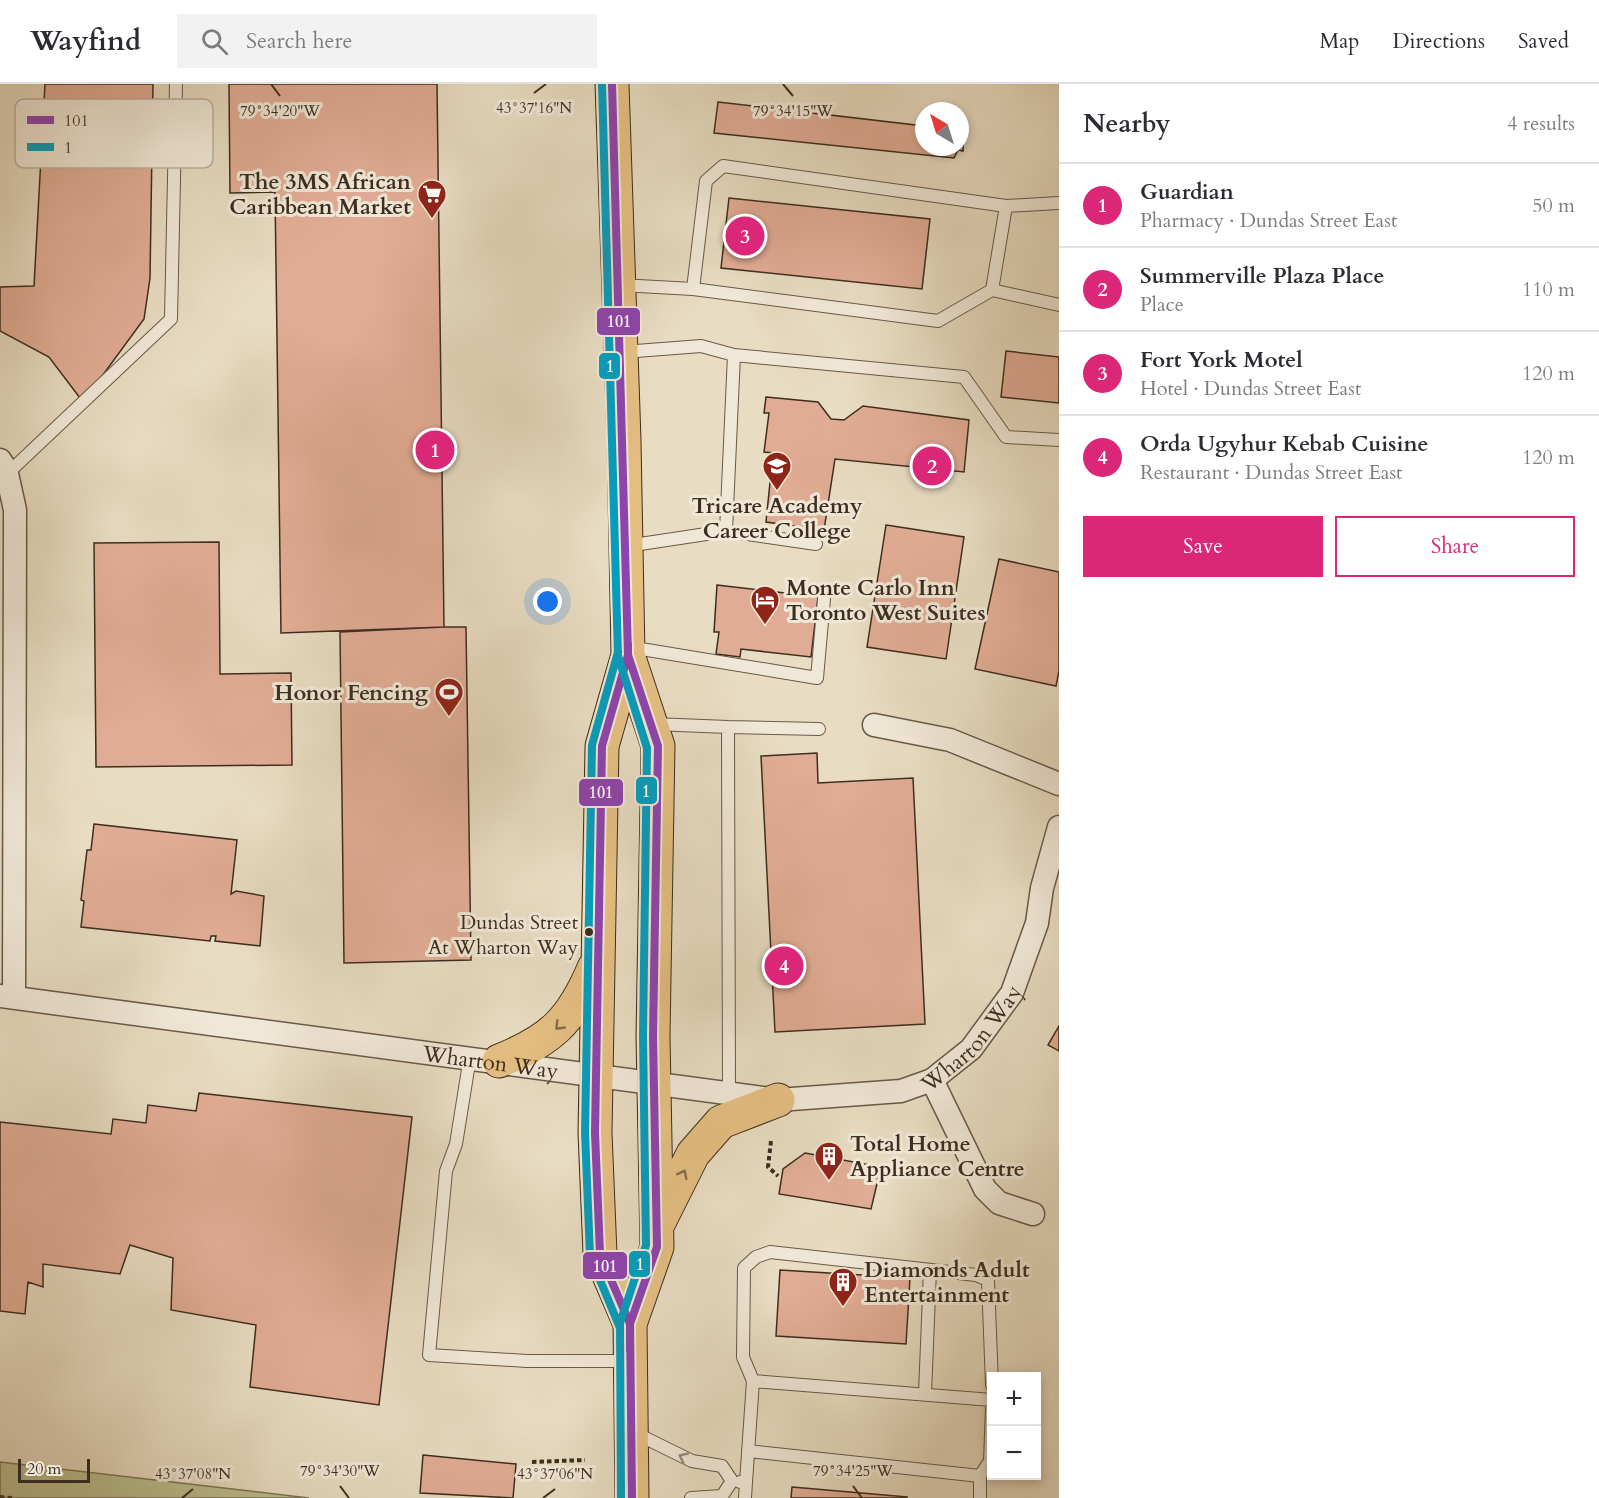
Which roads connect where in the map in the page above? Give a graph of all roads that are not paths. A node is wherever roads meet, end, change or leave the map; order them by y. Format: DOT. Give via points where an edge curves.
graph roads {
  1 [pos="176,84"];
  2 [pos="612,84"];
  3 [pos="176,99"];
  4 [pos="174,168"];
  5 [pos="1059,203"];
  6 [pos="1006,206"];
  7 [pos="619,285"];
  8 [pos="693,289"];
  9 [pos="993,290"];
  10 [pos="1059,304"];
  11 [pos="621,352"];
  12 [pos="734,355"];
  13 [pos="1059,440"];
  14 [pos="4,467"];
  15 [pos="726,531"];
  16 [pos="816,544"];
  17 [pos="626,546"];
  18 [pos="824,599"];
  19 [pos="628,651"];
  20 [pos="651,724"];
  21 [pos="874,724"];
  22 [pos="728,727"];
  23 [pos="819,729"];
  24 [pos="7,775"];
  25 [pos="1059,784"];
  26 [pos="1059,827"];
  27 [pos="1050,885"];
  28 [pos="598,958"];
  29 [pos="7,996"];
  30 [pos="485,1059"];
  31 [pos="595,1075"];
  32 [pos="932,1080"];
  33 [pos="656,1083"];
  34 [pos="729,1092"];
  35 [pos="778,1100"];
  36 [pos="1033,1214"];
  37 [pos="657,1226"];
  38 [pos="930,1270"];
  39 [pos="630,1324"];
  40 [pos="630,1361"];
  41 [pos="992,1372"];
  42 [pos="753,1381"];
  43 [pos="925,1395"];
  44 [pos="987,1400"];
  45 [pos="991,1426"];
  46 [pos="631,1431"];
  47 [pos="748,1451"];
  48 [pos="980,1476"];
  49 [pos="732,1481"];
  50 [pos="746,1482"];
  51 [pos="632,1498"];
  52 [pos="691,1498"];
  53 [pos="746,1498"];
  54 [pos="980,1498"];
  1 -- 3 [label="lane"];
  2 -- 7 [label="main road"];
  4 -- 14 [label="lane" via="171,319"];
  5 -- 6 [label="lane"];
  6 -- 8 [label="lane" via="723,166 706,181"];
  6 -- 9 [label="lane"];
  7 -- 8 [label="lane"];
  7 -- 11 [label="main road"];
  8 -- 9 [label="lane" via="938,321"];
  9 -- 10 [label="lane"];
  11 -- 12 [label="lane" via="701,346"];
  11 -- 17 [label="main road"];
  12 -- 13 [label="lane" via="963,377 1006,437"];
  12 -- 15 [label="lane"];
  14 -- 24 [label="street" via="15,510"];
  15 -- 16 [label="lane"];
  15 -- 17 [label="lane"];
  17 -- 19 [label="main road"];
  18 -- 19 [label="lane" via="817,678"];
  19 -- 20 [label="main road"];
  19 -- 28 [label="main road" via="602,746"];
  20 -- 22 [label="lane"];
  20 -- 33 [label="main road" via="658,746 653,1036"];
  21 -- 25 [label="street" via="950,740"];
  22 -- 23 [label="lane"];
  22 -- 34 [label="lane"];
  24 -- 29 [label="street"];
  26 -- 27 [label="street, Wharton Way"];
  27 -- 32 [label="street, Wharton Way" via="1012,993 971,1049"];
  28 -- 30 [label="main road, one-way" via="583,994 560,1026 532,1048"];
  28 -- 31 [label="main road"];
  29 -- 30 [label="street, Wharton Way"];
  30 -- 31 [label="street, Wharton Way"];
  30 -- 40 [label="lane" via="446,1171 429,1355 526,1361"];
  31 -- 33 [label="street, Wharton Way"];
  31 -- 39 [label="main road" via="600,1254"];
  32 -- 35 [label="street, Wharton Way" via="901,1091"];
  32 -- 36 [label="street" via="985,1189 999,1203"];
  33 -- 34 [label="street, Wharton Way"];
  33 -- 37 [label="main road"];
  34 -- 35 [label="street, Wharton Way"];
  37 -- 35 [label="main road, one-way" via="693,1154 721,1122"];
  37 -- 39 [label="main road" via="657,1247"];
  38 -- 41 [label="lane" via="988,1280"];
  38 -- 42 [label="lane" via="770,1252 756,1257 744,1268 743,1357"];
  38 -- 43 [label="lane"];
  39 -- 40 [label="main road"];
  40 -- 46 [label="main road"];
  42 -- 43 [label="lane"];
  42 -- 47 [label="lane"];
  43 -- 44 [label="lane"];
  45 -- 48 [label="lane" via="990,1461"];
  49 -- 46 [label="lane, one-way" via="722,1466 692,1461"];
  46 -- 51 [label="main road"];
  47 -- 48 [label="lane"];
  47 -- 50 [label="lane"];
  48 -- 54 [label="lane"];
  49 -- 50 [label="lane"];
  49 -- 52 [label="lane" via="722,1496"];
  50 -- 53 [label="lane"];
}
